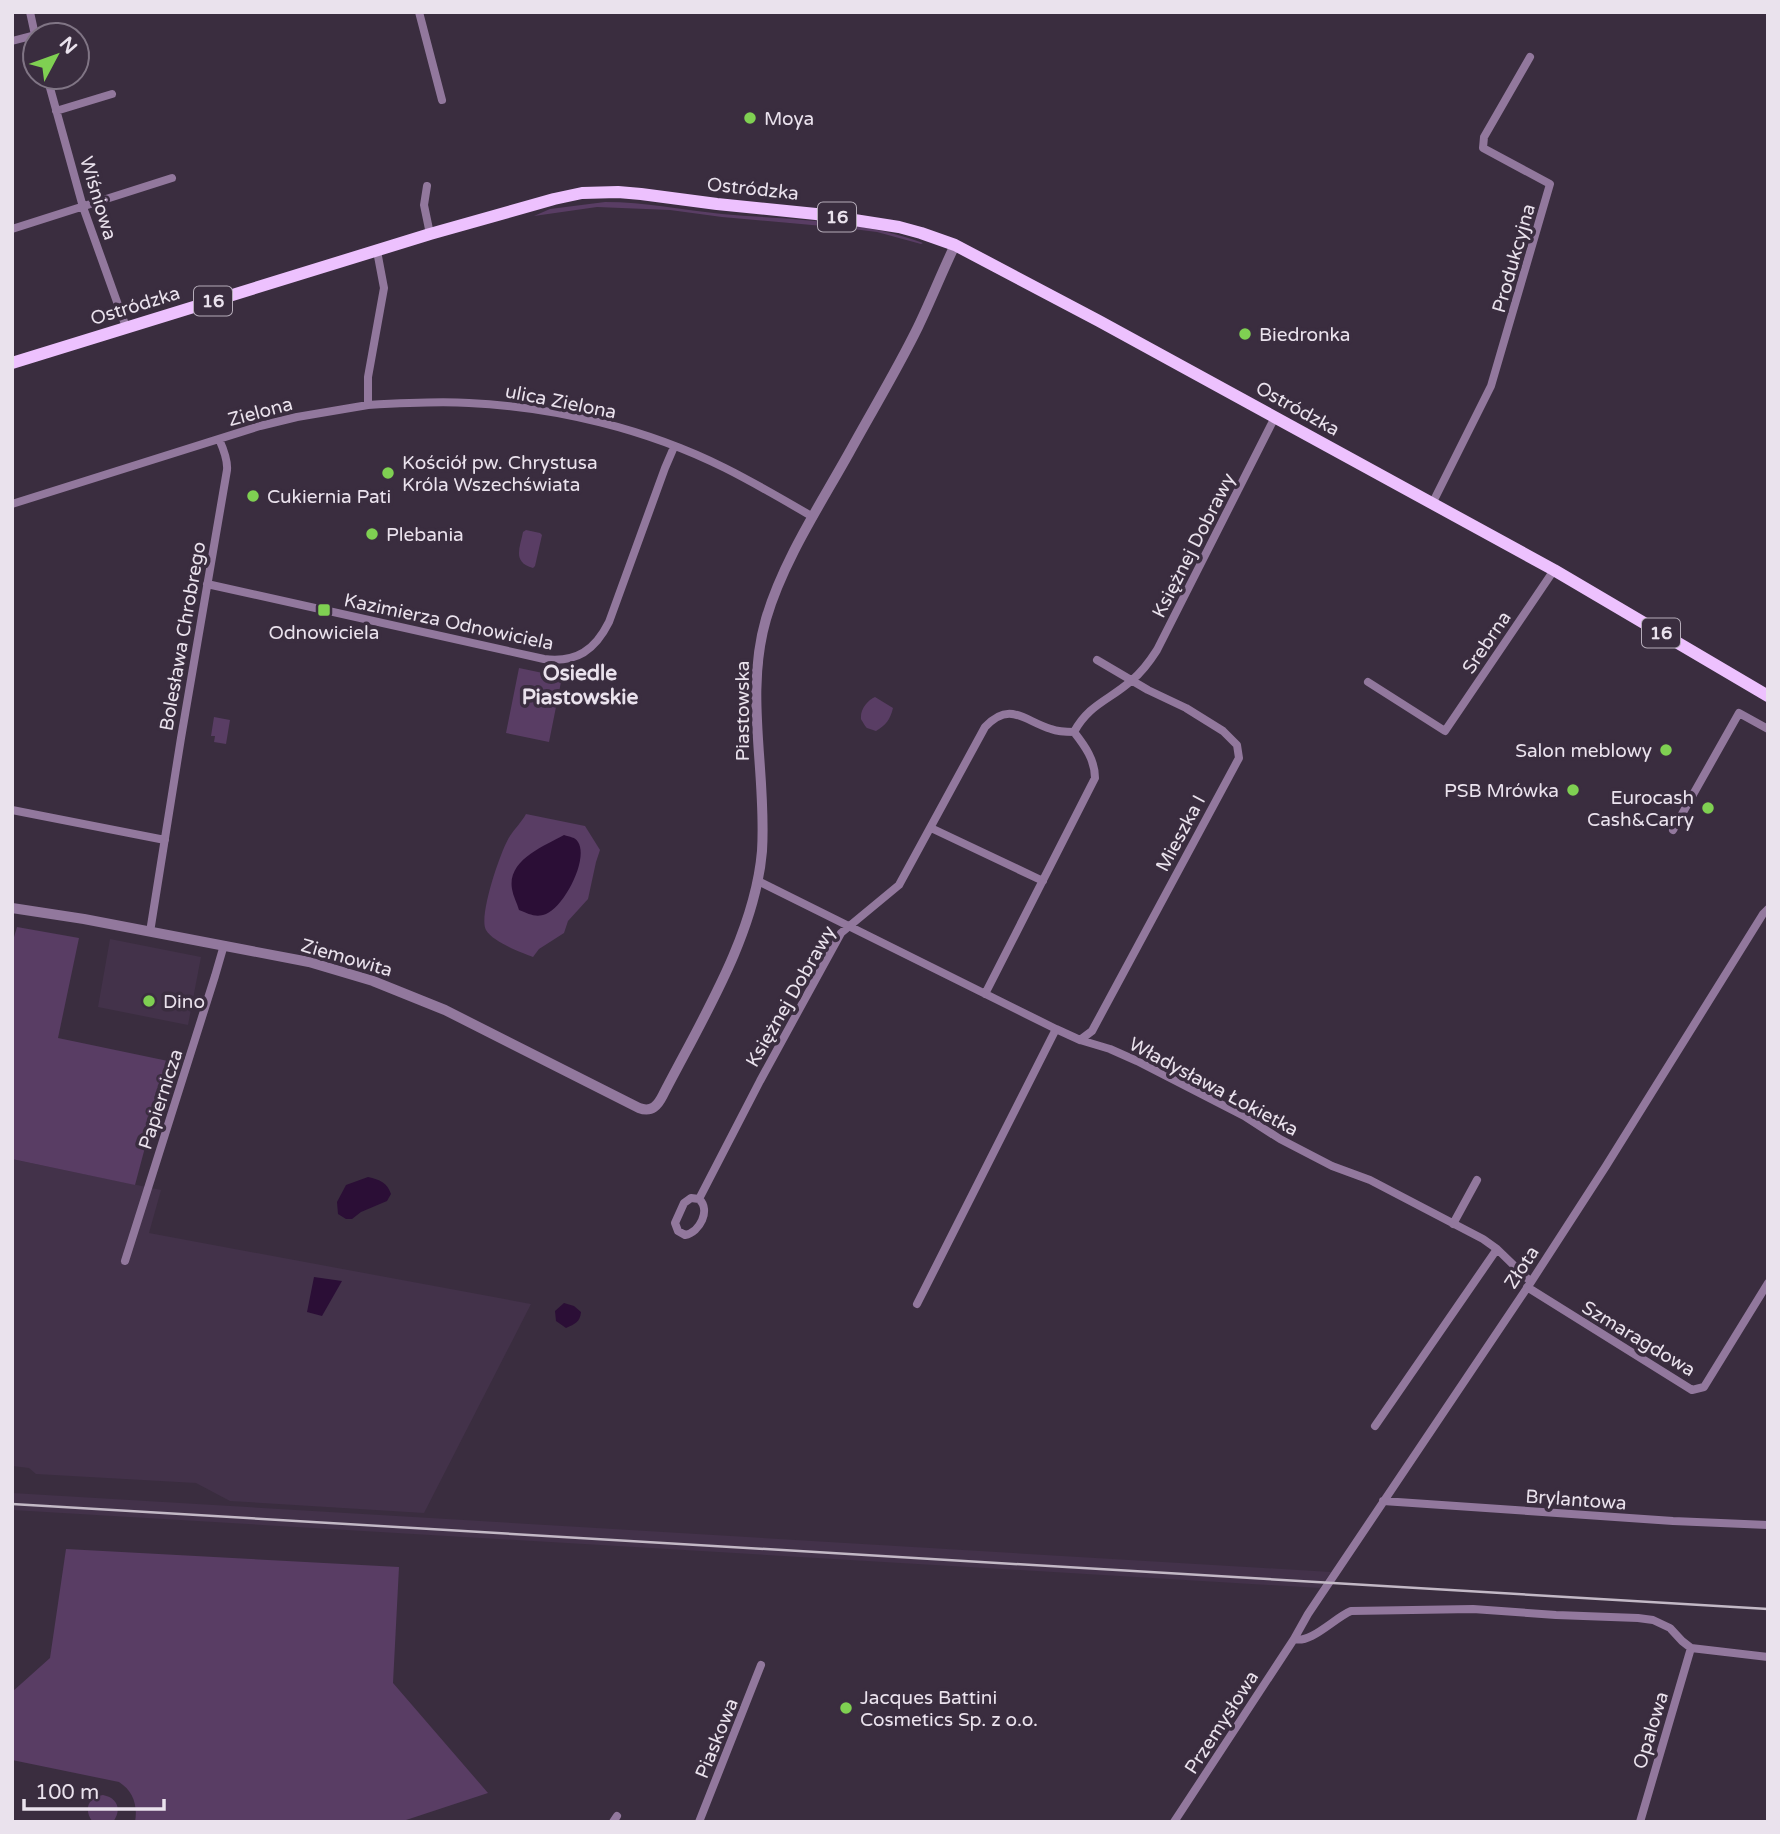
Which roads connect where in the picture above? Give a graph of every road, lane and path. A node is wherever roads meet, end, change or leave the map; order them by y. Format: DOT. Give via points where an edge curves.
graph roads {
  1 [pos="419,12"];
  2 [pos="1530,57"];
  3 [pos="51,91"];
  4 [pos="112,94"];
  5 [pos="442,100"];
  6 [pos="56,111"];
  7 [pos="172,178"];
  8 [pos="427,186"];
  9 [pos="83,206"];
  10 [pos="12,229"];
  11 [pos="430,234"];
  12 [pos="955,245"];
  13 [pos="377,251"];
  14 [pos="126,327"];
  15 [pos="12,363"];
  16 [pos="369,405"];
  17 [pos="1275,417"];
  18 [pos="219,439"];
  19 [pos="674,447"];
  20 [pos="12,504"];
  21 [pos="1432,505"];
  22 [pos="813,517"];
  23 [pos="1554,570"];
  24 [pos="207,584"];
  25 [pos="1097,660"];
  26 [pos="1131,681"];
  27 [pos="1368,682"];
  28 [pos="1768,696"];
  29 [pos="1768,729"];
  30 [pos="1074,732"];
  31 [pos="12,810"];
  32 [pos="932,828"];
  33 [pos="1673,830"];
  34 [pos="165,841"];
  35 [pos="758,881"];
  36 [pos="1043,881"];
  37 [pos="12,908"];
  38 [pos="1766,913"];
  39 [pos="848,926"];
  40 [pos="150,932"];
  41 [pos="224,945"];
  42 [pos="985,994"];
  43 [pos="1056,1029"];
  44 [pos="1080,1040"];
  45 [pos="648,1111"];
  46 [pos="1477,1180"];
  47 [pos="699,1199"];
  48 [pos="1453,1224"];
  49 [pos="1497,1249"];
  50 [pos="125,1261"];
  51 [pos="1768,1283"];
  52 [pos="1529,1284"];
  53 [pos="917,1304"];
  54 [pos="1374,1426"];
  55 [pos="1383,1501"];
  56 [pos="1768,1525"];
  57 [pos="1294,1639"];
  58 [pos="1691,1648"];
  59 [pos="1768,1657"];
  60 [pos="761,1665"];
  61 [pos="699,1822"];
  62 [pos="1174,1822"];
  63 [pos="1640,1822"];
  1 -- 5 [label="street"];
  2 -- 21 [label="street, Produkcyjna" via="1484,137 1483,148 1550,184 1491,386"];
  3 -- 6 [label="street, Wiśniowa"];
  4 -- 6 [label="street"];
  6 -- 9 [label="street, Wiśniowa"];
  7 -- 9 [label="street"];
  8 -- 11 [label="street" via="424,205"];
  9 -- 10 [label="street"];
  9 -- 14 [label="street, Wiśniowa"];
  11 -- 12 [label="main road, Ostródzka / 16" via="554,199 618,192 877,223"];
  11 -- 13 [label="main road, Ostródzka / 16"];
  12 -- 17 [label="main road, Ostródzka / 16"];
  12 -- 22 [label="street, Piastowska" via="917,330"];
  13 -- 14 [label="main road, Ostródzka / 16"];
  13 -- 16 [label="street" via="384,288 368,377"];
  14 -- 15 [label="main road, Ostródzka / 16"];
  16 -- 18 [label="street, Zielona" via="296,417"];
  16 -- 19 [label="street, ulica Zielona" via="468,403 540,410 606,424"];
  17 -- 21 [label="main road, Ostródzka / 16"];
  17 -- 26 [label="street, Księżnej Dobrawy" via="1157,650"];
  18 -- 20 [label="street, Zielona"];
  18 -- 24 [label="street, Bolesława Chrobrego" via="228,466"];
  19 -- 22 [label="street, ulica Zielona" via="724,467"];
  19 -- 24 [label="street, Kazimierza Odnowiciela" via="609,622 590,648 568,659 544,659"];
  21 -- 23 [label="main road, Ostródzka / 16"];
  22 -- 35 [label="street, Piastowska" via="785,571 760,644 756,713 763,823"];
  23 -- 27 [label="street, Srebrna" via="1445,732"];
  23 -- 28 [label="main road, 16"];
  24 -- 34 [label="street, Bolesława Chrobrego"];
  25 -- 26 [label="street"];
  26 -- 30 [label="street, Księżnej Dobrawy" via="1086,713"];
  26 -- 44 [label="street, Mieszka I" via="1223,731 1237,745 1238,758 1092,1031"];
  29 -- 33 [label="street" via="1739,713"];
  30 -- 32 [label="street, Księżnej Dobrawy" via="1049,729 1012,713 991,720"];
  30 -- 36 [label="street" via="1087,751 1095,778"];
  31 -- 34 [label="street"];
  32 -- 36 [label="street"];
  32 -- 39 [label="street, Księżnej Dobrawy" via="899,885"];
  34 -- 40 [label="street, Bolesława Chrobrego"];
  35 -- 39 [label="street, Władysława Łokietka"];
  35 -- 45 [label="street, Piastowska" via="718,989 660,1101"];
  36 -- 42 [label="street"];
  37 -- 40 [label="street, Ziemowita"];
  38 -- 52 [label="street, Złota"];
  39 -- 42 [label="street, Władysława Łokietka"];
  39 -- 47 [label="street, Księżnej Dobrawy"];
  40 -- 41 [label="street, Ziemowita"];
  41 -- 45 [label="street, Ziemowita" via="309,962 411,995"];
  41 -- 50 [label="street, Papiernicza"];
  42 -- 43 [label="street, Władysława Łokietka"];
  43 -- 44 [label="street, Władysława Łokietka"];
  43 -- 53 [label="street"];
  44 -- 48 [label="street, Władysława Łokietka" via="1138,1061 1332,1166 1370,1180"];
  46 -- 48 [label="street"];
  47 -- 47 [label="street, Księżnej Dobrawy" via="687,1200 680,1211 675,1223 681,1234 697,1229 705,1209"];
  48 -- 49 [label="street, Władysława Łokietka"];
  49 -- 52 [label="street, Władysława Łokietka"];
  49 -- 54 [label="street"];
  51 -- 52 [label="street, Szmaragdowa" via="1704,1387 1692,1390"];
  52 -- 55 [label="street, Złota"];
  55 -- 56 [label="street, Brylantowa"];
  55 -- 57 [label="street, Złota"];
  57 -- 58 [label="street" via="1302,1640 1350,1611 1473,1609 1653,1620 1670,1628"];
  57 -- 62 [label="street, Przemysłowa"];
  58 -- 59 [label="street"];
  58 -- 63 [label="street, Opalowa"];
  60 -- 61 [label="street, Piaskowa"];
}
